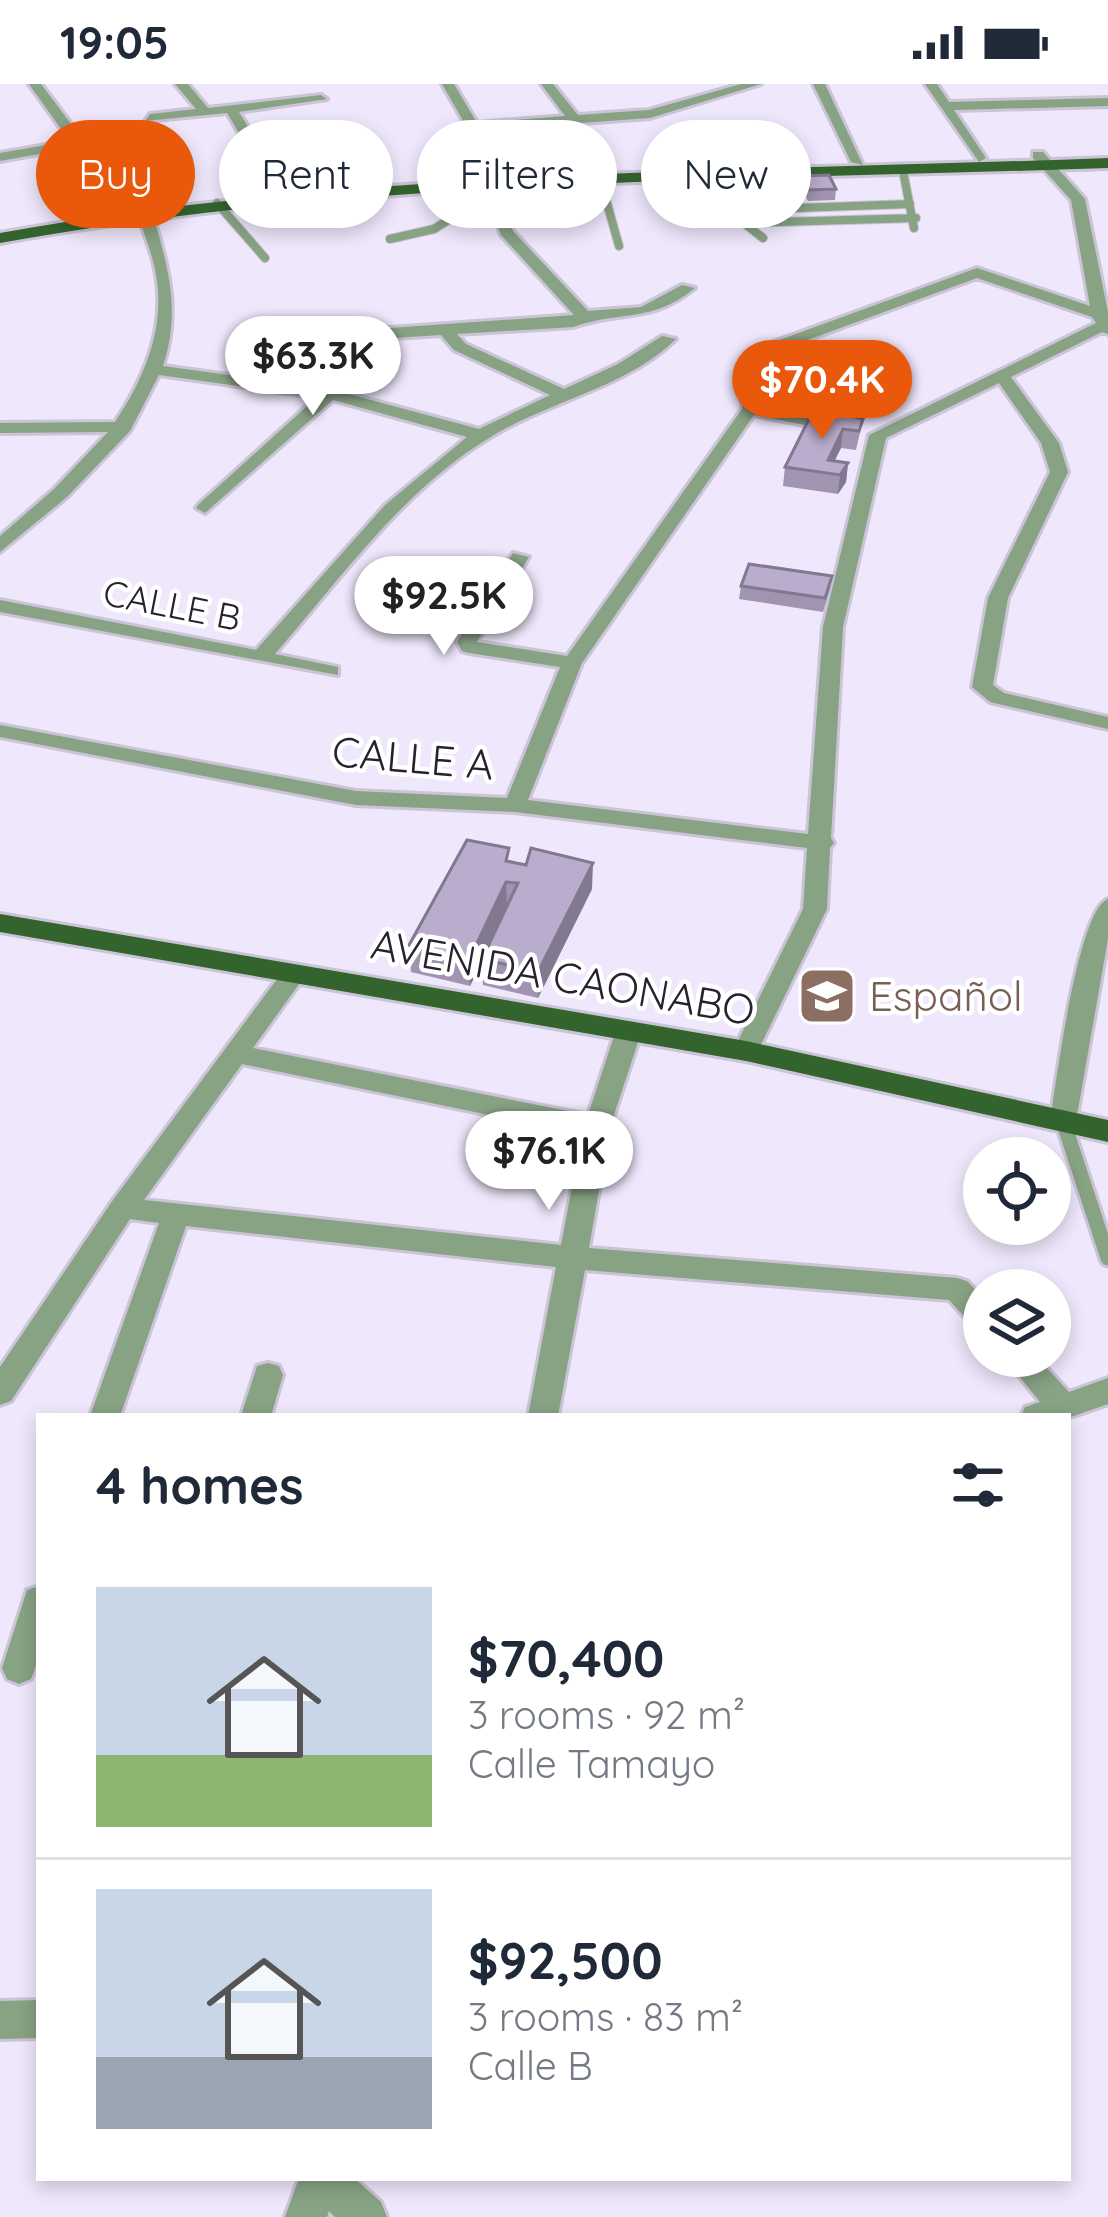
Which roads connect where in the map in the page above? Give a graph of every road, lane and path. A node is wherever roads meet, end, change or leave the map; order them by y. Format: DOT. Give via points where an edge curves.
graph roads {
  1 [pos="35,84"];
  2 [pos="181,84"];
  3 [pos="448,84"];
  4 [pos="547,84"];
  5 [pos="755,84"];
  6 [pos="819,84"];
  7 [pos="931,84"];
  8 [pos="321,100"];
  9 [pos="1108,101"];
  10 [pos="946,106"];
  11 [pos="231,110"];
  12 [pos="205,112"];
  13 [pos="150,118"];
  14 [pos="575,119"];
  15 [pos="237,120"];
  16 [pos="466,120"];
  17 [pos="563,120"];
  18 [pos="1108,152"];
  19 [pos="0,157"];
  20 [pos="979,158"];
  21 [pos="1043,160"];
  22 [pos="858,163"];
  23 [pos="1108,163"];
  24 [pos="903,171"];
  25 [pos="617,174"];
  26 [pos="811,175"];
  27 [pos="417,190"];
  28 [pos="217,203"];
  29 [pos="195,204"];
  30 [pos="910,204"];
  31 [pos="811,208"];
  32 [pos="36,219"];
  33 [pos="811,223"];
  34 [pos="0,224"];
  35 [pos="45,228"];
  36 [pos="149,228"];
  37 [pos="436,228"];
  38 [pos="505,228"];
  39 [pos="614,228"];
  40 [pos="750,228"];
  41 [pos="0,238"];
  42 [pos="763,238"];
  43 [pos="389,239"];
  44 [pos="619,246"];
  45 [pos="265,258"];
  46 [pos="687,288"];
  47 [pos="582,318"];
  48 [pos="1105,322"];
  49 [pos="444,328"];
  50 [pos="668,340"];
  51 [pos="151,369"];
  52 [pos="1002,376"];
  53 [pos="243,378"];
  54 [pos="330,394"];
  55 [pos="562,394"];
  56 [pos="751,409"];
  57 [pos="124,427"];
  58 [pos="0,428"];
  59 [pos="481,435"];
  60 [pos="878,435"];
  61 [pos="205,508"];
  62 [pos="0,546"];
  63 [pos="520,557"];
  64 [pos="0,606"];
  65 [pos="262,656"];
  66 [pos="572,663"];
  67 [pos="331,670"];
  68 [pos="1108,723"];
  69 [pos="0,731"];
  70 [pos="515,805"];
  71 [pos="823,843"];
  72 [pos="1108,908"];
  73 [pos="0,923"];
  74 [pos="295,973"];
  75 [pos="629,1030"];
  76 [pos="746,1051"];
  77 [pos="236,1054"];
  78 [pos="1063,1121"];
  79 [pos="597,1127"];
  80 [pos="1108,1131"];
  81 [pos="122,1208"];
  82 [pos="176,1213"];
  83 [pos="573,1258"];
  84 [pos="1108,1258"];
  85 [pos="963,1296"];
  86 [pos="268,1375"];
  87 [pos="1030,1377"];
  88 [pos="1108,1391"];
  89 [pos="0,1392"];
  90 [pos="1049,1411"];
  91 [pos="106,1413"];
  92 [pos="257,1413"];
  93 [pos="544,1413"];
  94 [pos="36,1611"];
  95 [pos="19,1668"];
  96 [pos="36,2019"];
  97 [pos="0,2020"];
  98 [pos="320,2181"];
  99 [pos="324,2181"];
  100 [pos="306,2217"];
  101 [pos="366,2217"];
  1 -- 19 [label="street" via="74,136"];
  2 -- 12 [label="street"];
  3 -- 16 [label="street"];
  4 -- 14 [label="street"];
  5 -- 14 [label="street" via="650,114"];
  6 -- 22 [label="street"];
  7 -- 10 [label="street"];
  8 -- 11 [label="street"];
  9 -- 10 [label="street"];
  10 -- 20 [label="street"];
  11 -- 12 [label="street"];
  11 -- 15 [label="street"];
  12 -- 13 [label="street"];
  14 -- 17 [label="street"];
  18 -- 21 [label="main road"];
  20 -- 21 [label="main road"];
  20 -- 22 [label="main road"];
  21 -- 23 [label="main road"];
  21 -- 24 [label="main road"];
  21 -- 48 [label="street" via="1078,200"];
  22 -- 25 [label="main road"];
  24 -- 26 [label="main road"];
  24 -- 30 [label="lane"];
  27 -- 28 [label="main road"];
  28 -- 29 [label="main road"];
  28 -- 45 [label="lane"];
  30 -- 31 [label="lane"];
  30 -- 33 [label="lane" via="915,224"];
  32 -- 34 [label="main road"];
  35 -- 41 [label="main road"];
  36 -- 51 [label="street" via="165,281 164,328"];
  37 -- 43 [label="lane"];
  38 -- 47 [label="street"];
  39 -- 44 [label="lane"];
  40 -- 42 [label="lane"];
  46 -- 47 [label="street" via="645,310"];
  47 -- 49 [label="street"];
  48 -- 52 [label="street"];
  48 -- 56 [label="street" via="976,273 766,350 752,370"];
  49 -- 53 [label="street" via="376,334"];
  49 -- 55 [label="street" via="460,347"];
  50 -- 55 [label="street"];
  51 -- 53 [label="street"];
  51 -- 57 [label="street"];
  52 -- 60 [label="street"];
  52 -- 68 [label="street" via="1050,443 1059,472 998,598 982,687 998,698"];
  53 -- 54 [label="street"];
  54 -- 59 [label="street"];
  54 -- 61 [label="street"];
  55 -- 59 [label="street"];
  56 -- 60 [label="street"];
  56 -- 66 [label="street"];
  57 -- 58 [label="street"];
  57 -- 62 [label="street"];
  59 -- 65 [label="street" via="429,473"];
  60 -- 71 [label="street" via="833,627"];
  63 -- 66 [label="street" via="469,647"];
  64 -- 65 [label="street, CALLE B"];
  65 -- 67 [label="street, CALLE B"];
  66 -- 70 [label="street"];
  69 -- 70 [label="street, CALLE A" via="356,798"];
  70 -- 71 [label="street, CALLE A"];
  71 -- 76 [label="street" via="815,909"];
  72 -- 78 [label="street"];
  73 -- 74 [label="main road, AVENIDA CAONABO"];
  74 -- 75 [label="main road, AVENIDA CAONABO"];
  74 -- 77 [label="street"];
  75 -- 76 [label="main road, AVENIDA CAONABO"];
  75 -- 79 [label="street"];
  76 -- 78 [label="main road, AVENIDA CAONABO"];
  77 -- 79 [label="street"];
  77 -- 81 [label="street"];
  78 -- 80 [label="main road, AVENIDA CAONABO"];
  78 -- 84 [label="lane"];
  79 -- 83 [label="street"];
  81 -- 82 [label="street"];
  81 -- 89 [label="street"];
  82 -- 83 [label="street"];
  82 -- 91 [label="street"];
  83 -- 85 [label="street" via="957,1289"];
  83 -- 93 [label="street"];
  86 -- 92 [label="street"];
  87 -- 90 [label="street"];
  88 -- 90 [label="street"];
  94 -- 95 [label="street"];
  96 -- 97 [label="street"];
  98 -- 100 [label="street"];
  99 -- 101 [label="street"];
}
